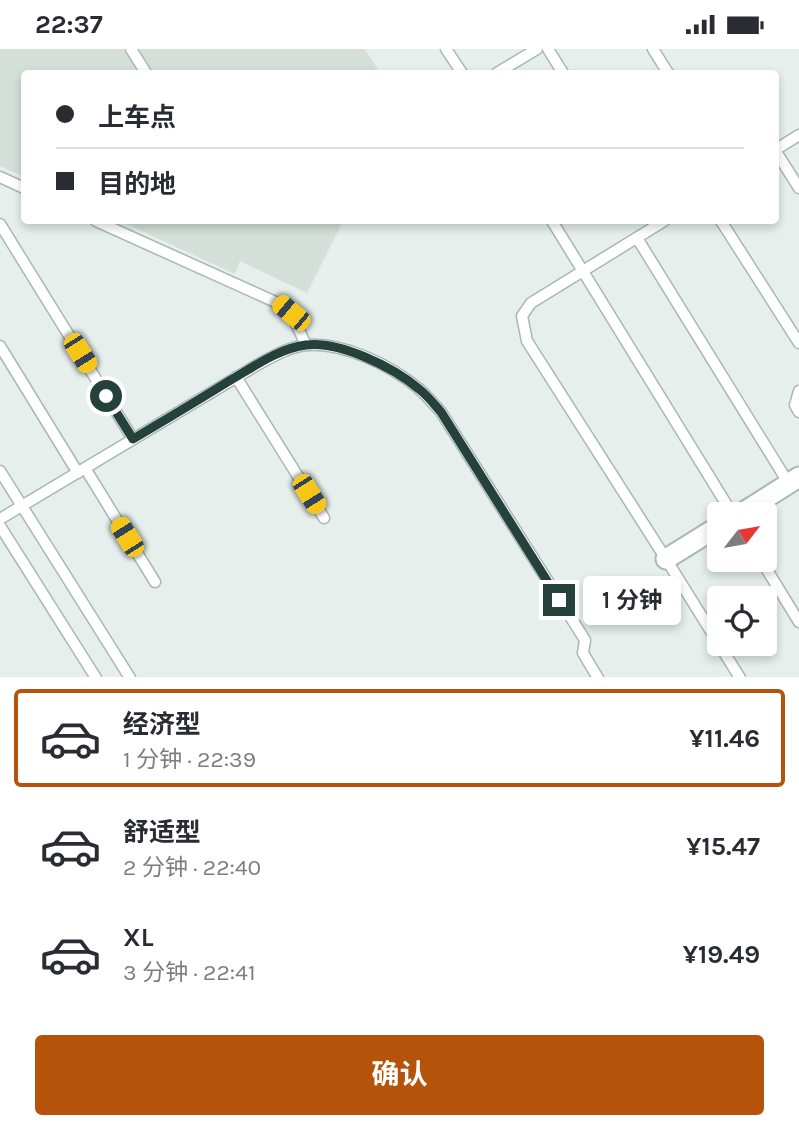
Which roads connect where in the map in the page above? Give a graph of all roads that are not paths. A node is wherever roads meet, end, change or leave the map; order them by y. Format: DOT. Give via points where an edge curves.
graph roads {
  1 [pos="131,49"];
  2 [pos="446,49"];
  3 [pos="537,49"];
  4 [pos="548,49"];
  5 [pos="653,49"];
  6 [pos="144,70"];
  7 [pos="460,70"];
  8 [pos="503,70"];
  9 [pos="562,70"];
  10 [pos="666,70"];
  11 [pos="799,135"];
  12 [pos="779,148"];
  13 [pos="779,156"];
  14 [pos="0,177"];
  15 [pos="21,187"];
  16 [pos="799,188"];
  17 [pos="0,224"];
  18 [pos="103,224"];
  19 [pos="554,224"];
  20 [pos="656,224"];
  21 [pos="723,224"];
  22 [pos="637,238"];
  23 [pos="583,272"];
  24 [pos="799,343"];
  25 [pos="306,345"];
  26 [pos="0,347"];
  27 [pos="236,377"];
  28 [pos="799,391"];
  29 [pos="799,412"];
  30 [pos="133,439"];
  31 [pos="0,471"];
  32 [pos="81,471"];
  33 [pos="794,480"];
  34 [pos="725,502"];
  35 [pos="759,502"];
  36 [pos="22,506"];
  37 [pos="324,518"];
  38 [pos="0,519"];
  39 [pos="0,526"];
  40 [pos="707,533"];
  41 [pos="666,559"];
  42 [pos="768,572"];
  43 [pos="155,582"];
  44 [pos="799,622"];
  45 [pos="96,677"];
  46 [pos="130,677"];
  47 [pos="598,677"];
  48 [pos="740,677"];
  1 -- 6 [label="lane"];
  2 -- 7 [label="lane"];
  3 -- 8 [label="lane"];
  4 -- 9 [label="lane"];
  5 -- 10 [label="lane"];
  11 -- 12 [label="lane"];
  13 -- 16 [label="lane"];
  14 -- 15 [label="lane"];
  17 -- 30 [label="lane"];
  18 -- 25 [label="lane" via="280,304 291,313"];
  19 -- 23 [label="lane"];
  20 -- 22 [label="lane"];
  21 -- 24 [label="lane"];
  22 -- 23 [label="lane"];
  22 -- 33 [label="lane"];
  23 -- 34 [label="lane"];
  23 -- 41 [label="lane" via="531,303 522,316 527,341"];
  25 -- 27 [label="lane"];
  25 -- 47 [label="lane" via="332,347 389,369 418,388 441,412 585,640 583,653"];
  26 -- 32 [label="lane"];
  27 -- 30 [label="lane"];
  27 -- 37 [label="lane"];
  28 -- 29 [label="lane" via="795,405"];
  30 -- 32 [label="lane"];
  31 -- 36 [label="lane"];
  32 -- 36 [label="lane"];
  32 -- 43 [label="lane"];
  33 -- 35 [label="street"];
  36 -- 38 [label="lane"];
  36 -- 46 [label="lane"];
  39 -- 45 [label="lane"];
  40 -- 41 [label="street"];
  41 -- 48 [label="lane"];
  42 -- 44 [label="lane"];
}
